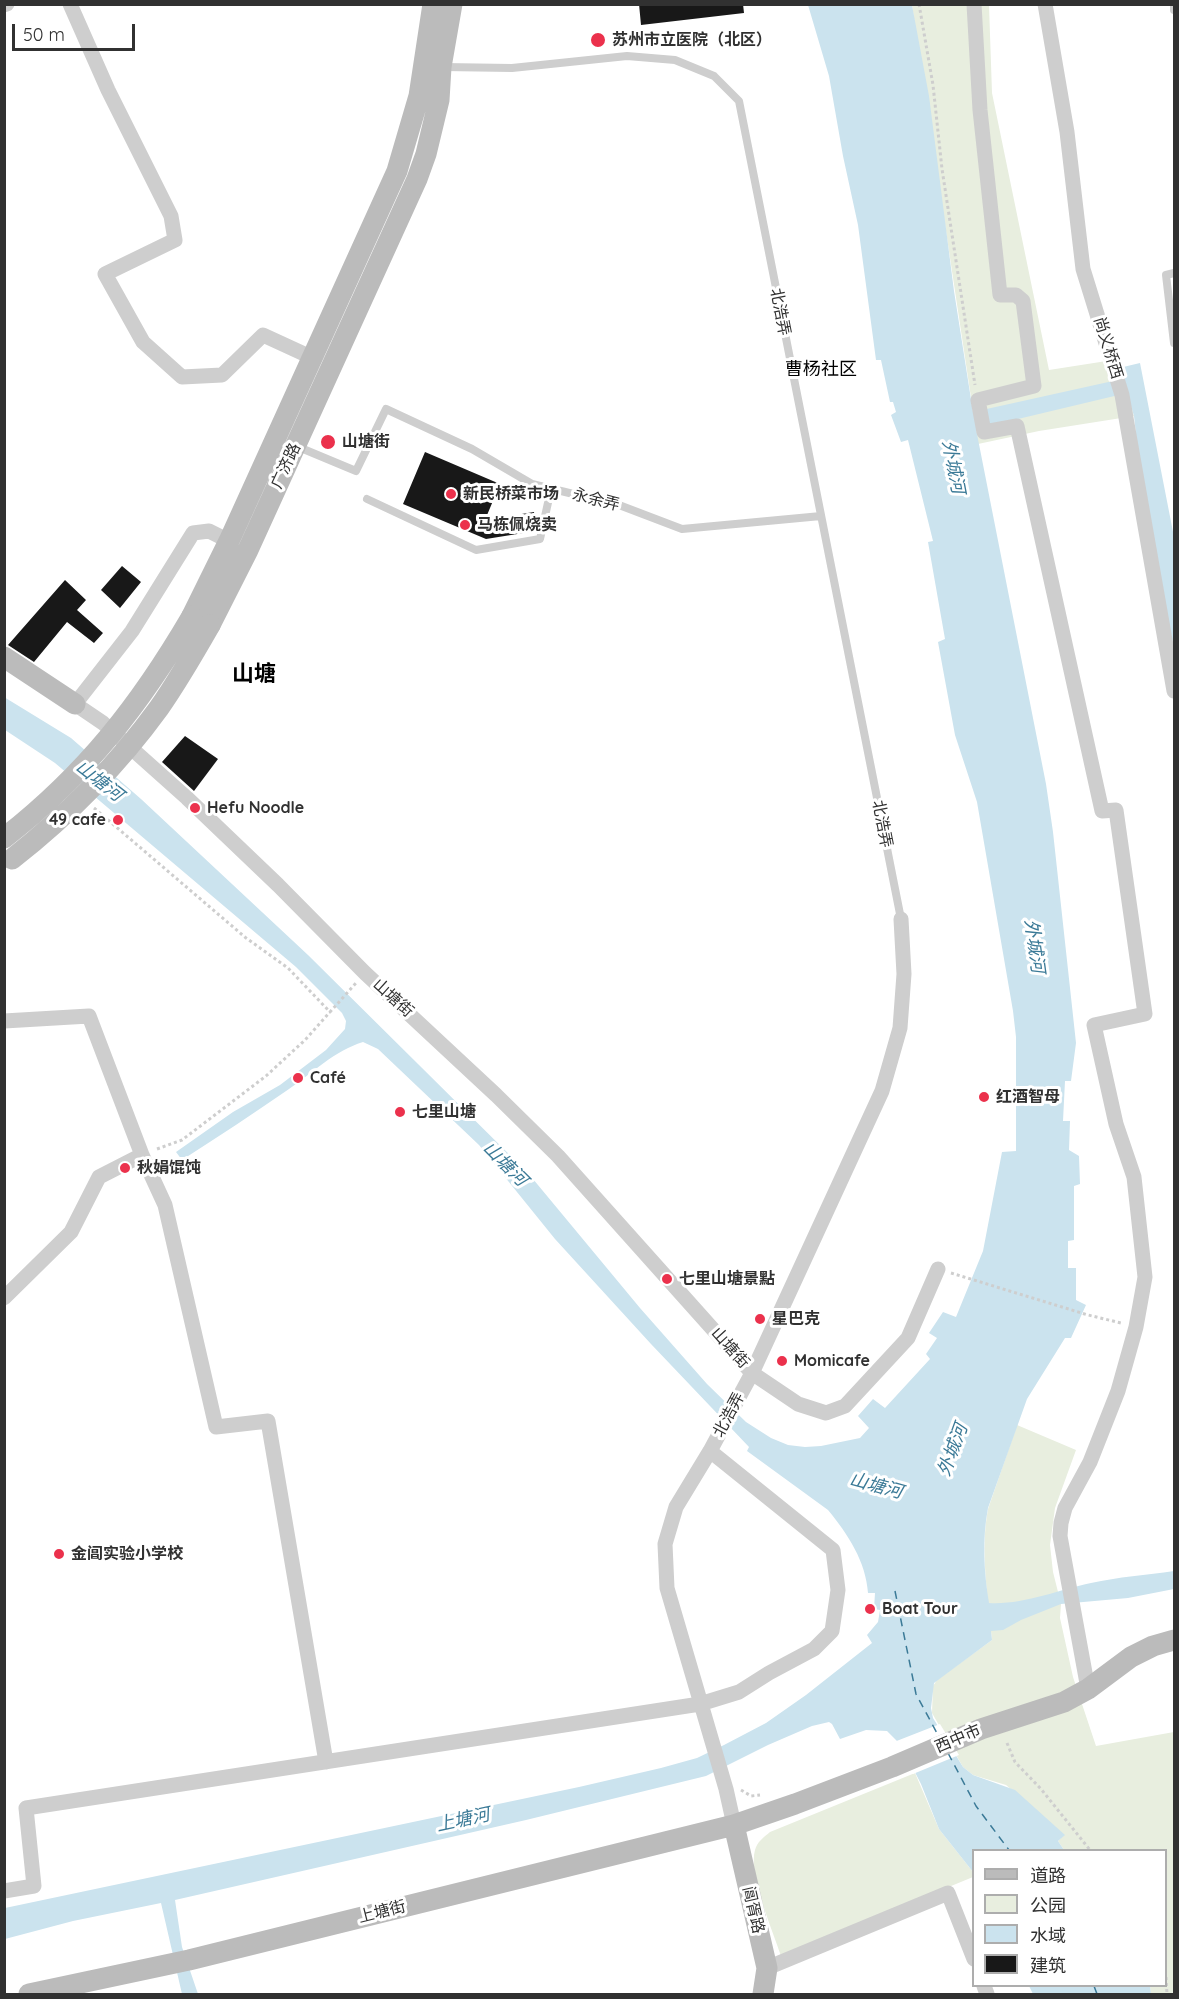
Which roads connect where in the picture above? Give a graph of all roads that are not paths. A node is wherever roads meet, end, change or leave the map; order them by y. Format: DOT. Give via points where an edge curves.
graph roads {
  1 [pos="70,4"];
  2 [pos="433,4"];
  3 [pos="452,4"];
  4 [pos="974,4"];
  5 [pos="1045,4"];
  6 [pos="1174,4"];
  7 [pos="1174,10"];
  8 [pos="433,66"];
  9 [pos="1174,273"];
  10 [pos="1174,343"];
  11 [pos="313,358"];
  12 [pos="296,446"];
  13 [pos="551,489"];
  14 [pos="367,499"];
  15 [pos="821,516"];
  16 [pos="229,541"];
  17 [pos="201,620"];
  18 [pos="4,657"];
  19 [pos="1174,691"];
  20 [pos="75,704"];
  21 [pos="4,838"];
  22 [pos="8,862"];
  23 [pos="901,919"];
  24 [pos="4,1021"];
  25 [pos="142,1155"];
  26 [pos="938,1269"];
  27 [pos="4,1298"];
  28 [pos="752,1373"];
  29 [pos="710,1451"];
  30 [pos="1174,1640"];
  31 [pos="1088,1689"];
  32 [pos="700,1704"];
  33 [pos="326,1762"];
  34 [pos="734,1825"];
  35 [pos="4,1891"];
  36 [pos="972,1954"];
  37 [pos="767,1968"];
  38 [pos="58,1992"];
  39 [pos="29,1995"];
  40 [pos="763,1995"];
  1 -- 11 [label="street" via="171,216 175,240 105,274 143,342 182,377 222,375 264,335"];
  2 -- 8 [label="main road, 广济路"];
  3 -- 8 [label="main road, 广济路"];
  4 -- 31 [label="street" via="980,110 1000,295 1016,295 1023,301 1034,386 978,400 984,432 1017,426 1102,811 1116,810 1145,1014 1094,1025 1116,1124 1134,1177 1145,1277 1118,1390 1061,1522 1060,1536"];
  5 -- 19 [label="street, 尚义桥西" via="1067,132 1083,269 1122,395"];
  6 -- 7 [label="lane"];
  8 -- 11 [label="main road, 广济路" via="397,171"];
  8 -- 12 [label="main road, 广济路" via="440,100 417,179"];
  8 -- 15 [label="lane, 北浩弄" via="512,68 627,56 675,60 714,76 739,101"];
  9 -- 10 [label="lane" via="1166,275"];
  11 -- 16 [label="main road, 广济路"];
  12 -- 13 [label="lane, 永余弄" via="356,471 386,409 472,449 532,484"];
  12 -- 17 [label="main road, 广济路" via="248,550"];
  13 -- 14 [label="lane" via="540,539 476,550"];
  13 -- 15 [label="lane, 永余弄" via="619,505 682,529"];
  15 -- 23 [label="lane, 北浩弄"];
  16 -- 17 [label="main road, 广济路"];
  16 -- 20 [label="street" via="209,531 193,533 132,632"];
  17 -- 21 [label="main road, 广济路, bridge" via="104,744 61,790"];
  17 -- 22 [label="main road, 广济路, bridge" via="172,689 113,766 63,818"];
  18 -- 20 [label="main road, 山塘街"];
  20 -- 28 [label="street, 山塘街" via="103,723 187,798 558,1156"];
  23 -- 28 [label="street, 北浩弄" via="904,974 900,1028 882,1091"];
  24 -- 25 [label="street" via="88,1016"];
  25 -- 27 [label="street" via="99,1176 71,1232"];
  25 -- 33 [label="street" via="165,1205 216,1427 268,1421"];
  26 -- 28 [label="street, 山塘街" via="908,1338 845,1406 826,1413 798,1404"];
  28 -- 29 [label="street, 北浩弄"];
  29 -- 32 [label="street, 北浩弄" via="676,1507 665,1544 667,1588"];
  29 -- 32 [label="street" via="833,1550 838,1590 832,1631 814,1649 739,1692"];
  30 -- 31 [label="main road, 西中市" via="1131,1657"];
  31 -- 34 [label="main road, 西中市" via="1064,1702 981,1729 892,1767"];
  32 -- 33 [label="street"];
  32 -- 34 [label="street, 北浩弄"];
  33 -- 35 [label="street" via="26,1808 34,1886"];
  34 -- 37 [label="main road, 阊胥路"];
  34 -- 38 [label="main road, 上塘街"];
  36 -- 37 [label="street" via="948,1893"];
  37 -- 40 [label="main road, 阊胥路"];
  38 -- 39 [label="main road, 上塘街"];
}
